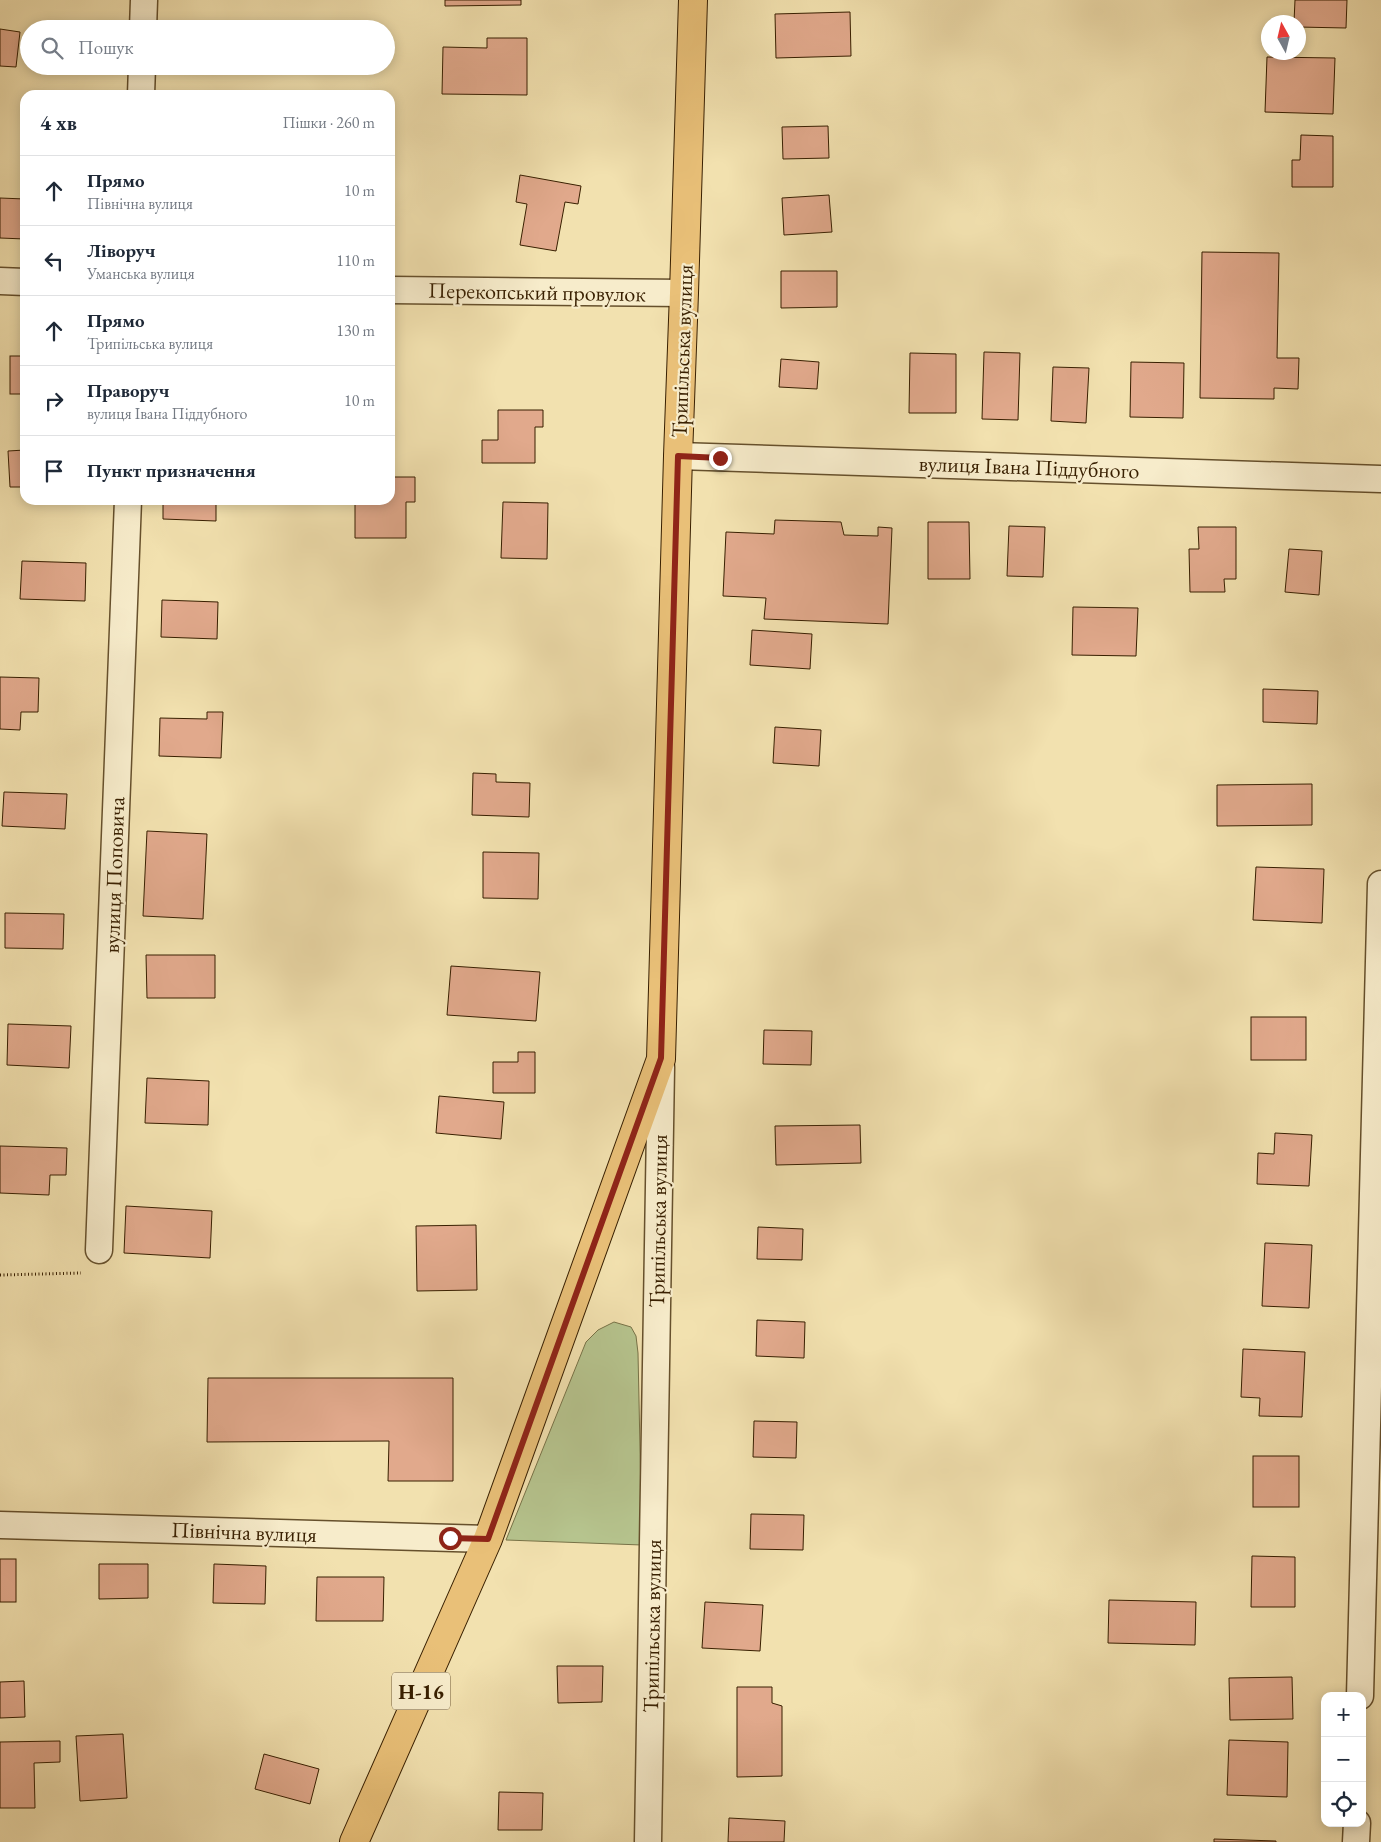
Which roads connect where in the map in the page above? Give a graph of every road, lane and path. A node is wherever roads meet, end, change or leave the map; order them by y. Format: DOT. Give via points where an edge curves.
graph roads {
  1 [pos="144,0"];
  2 [pos="693,0"];
  3 [pos="143,20"];
  4 [pos="142,75"];
  5 [pos="141,90"];
  6 [pos="0,281"];
  7 [pos="20,282"];
  8 [pos="395,290"];
  9 [pos="684,293"];
  10 [pos="678,456"];
  11 [pos="1381,478"];
  12 [pos="128,505"];
  13 [pos="1381,884"];
  14 [pos="661,1058"];
  15 [pos="99,1250"];
  16 [pos="0,1274"];
  17 [pos="0,1524"];
  18 [pos="488,1539"];
  19 [pos="1360,1692"];
  20 [pos="1357,1827"];
  21 [pos="354,1842"];
  22 [pos="648,1842"];
  23 [pos="1356,1842"];
  1 -- 3 [label="street"];
  2 -- 9 [label="main road, Трипільська вулиця"];
  4 -- 5 [label="street"];
  6 -- 7 [label="street"];
  8 -- 9 [label="street, Перекопський провулок"];
  9 -- 10 [label="main road, Трипільська вулиця"];
  10 -- 11 [label="street, вулиця Івана Піддубного"];
  10 -- 14 [label="main road, Трипільська вулиця"];
  12 -- 15 [label="street, вулиця Поповича"];
  13 -- 19 [label="street"];
  14 -- 18 [label="main road"];
  14 -- 22 [label="street, Трипільська вулиця"];
  15 -- 16 [label="path" via="85,1273"];
  17 -- 18 [label="street, Північна вулиця"];
  18 -- 21 [label="main road, Н-16"];
  20 -- 23 [label="street"];
}
